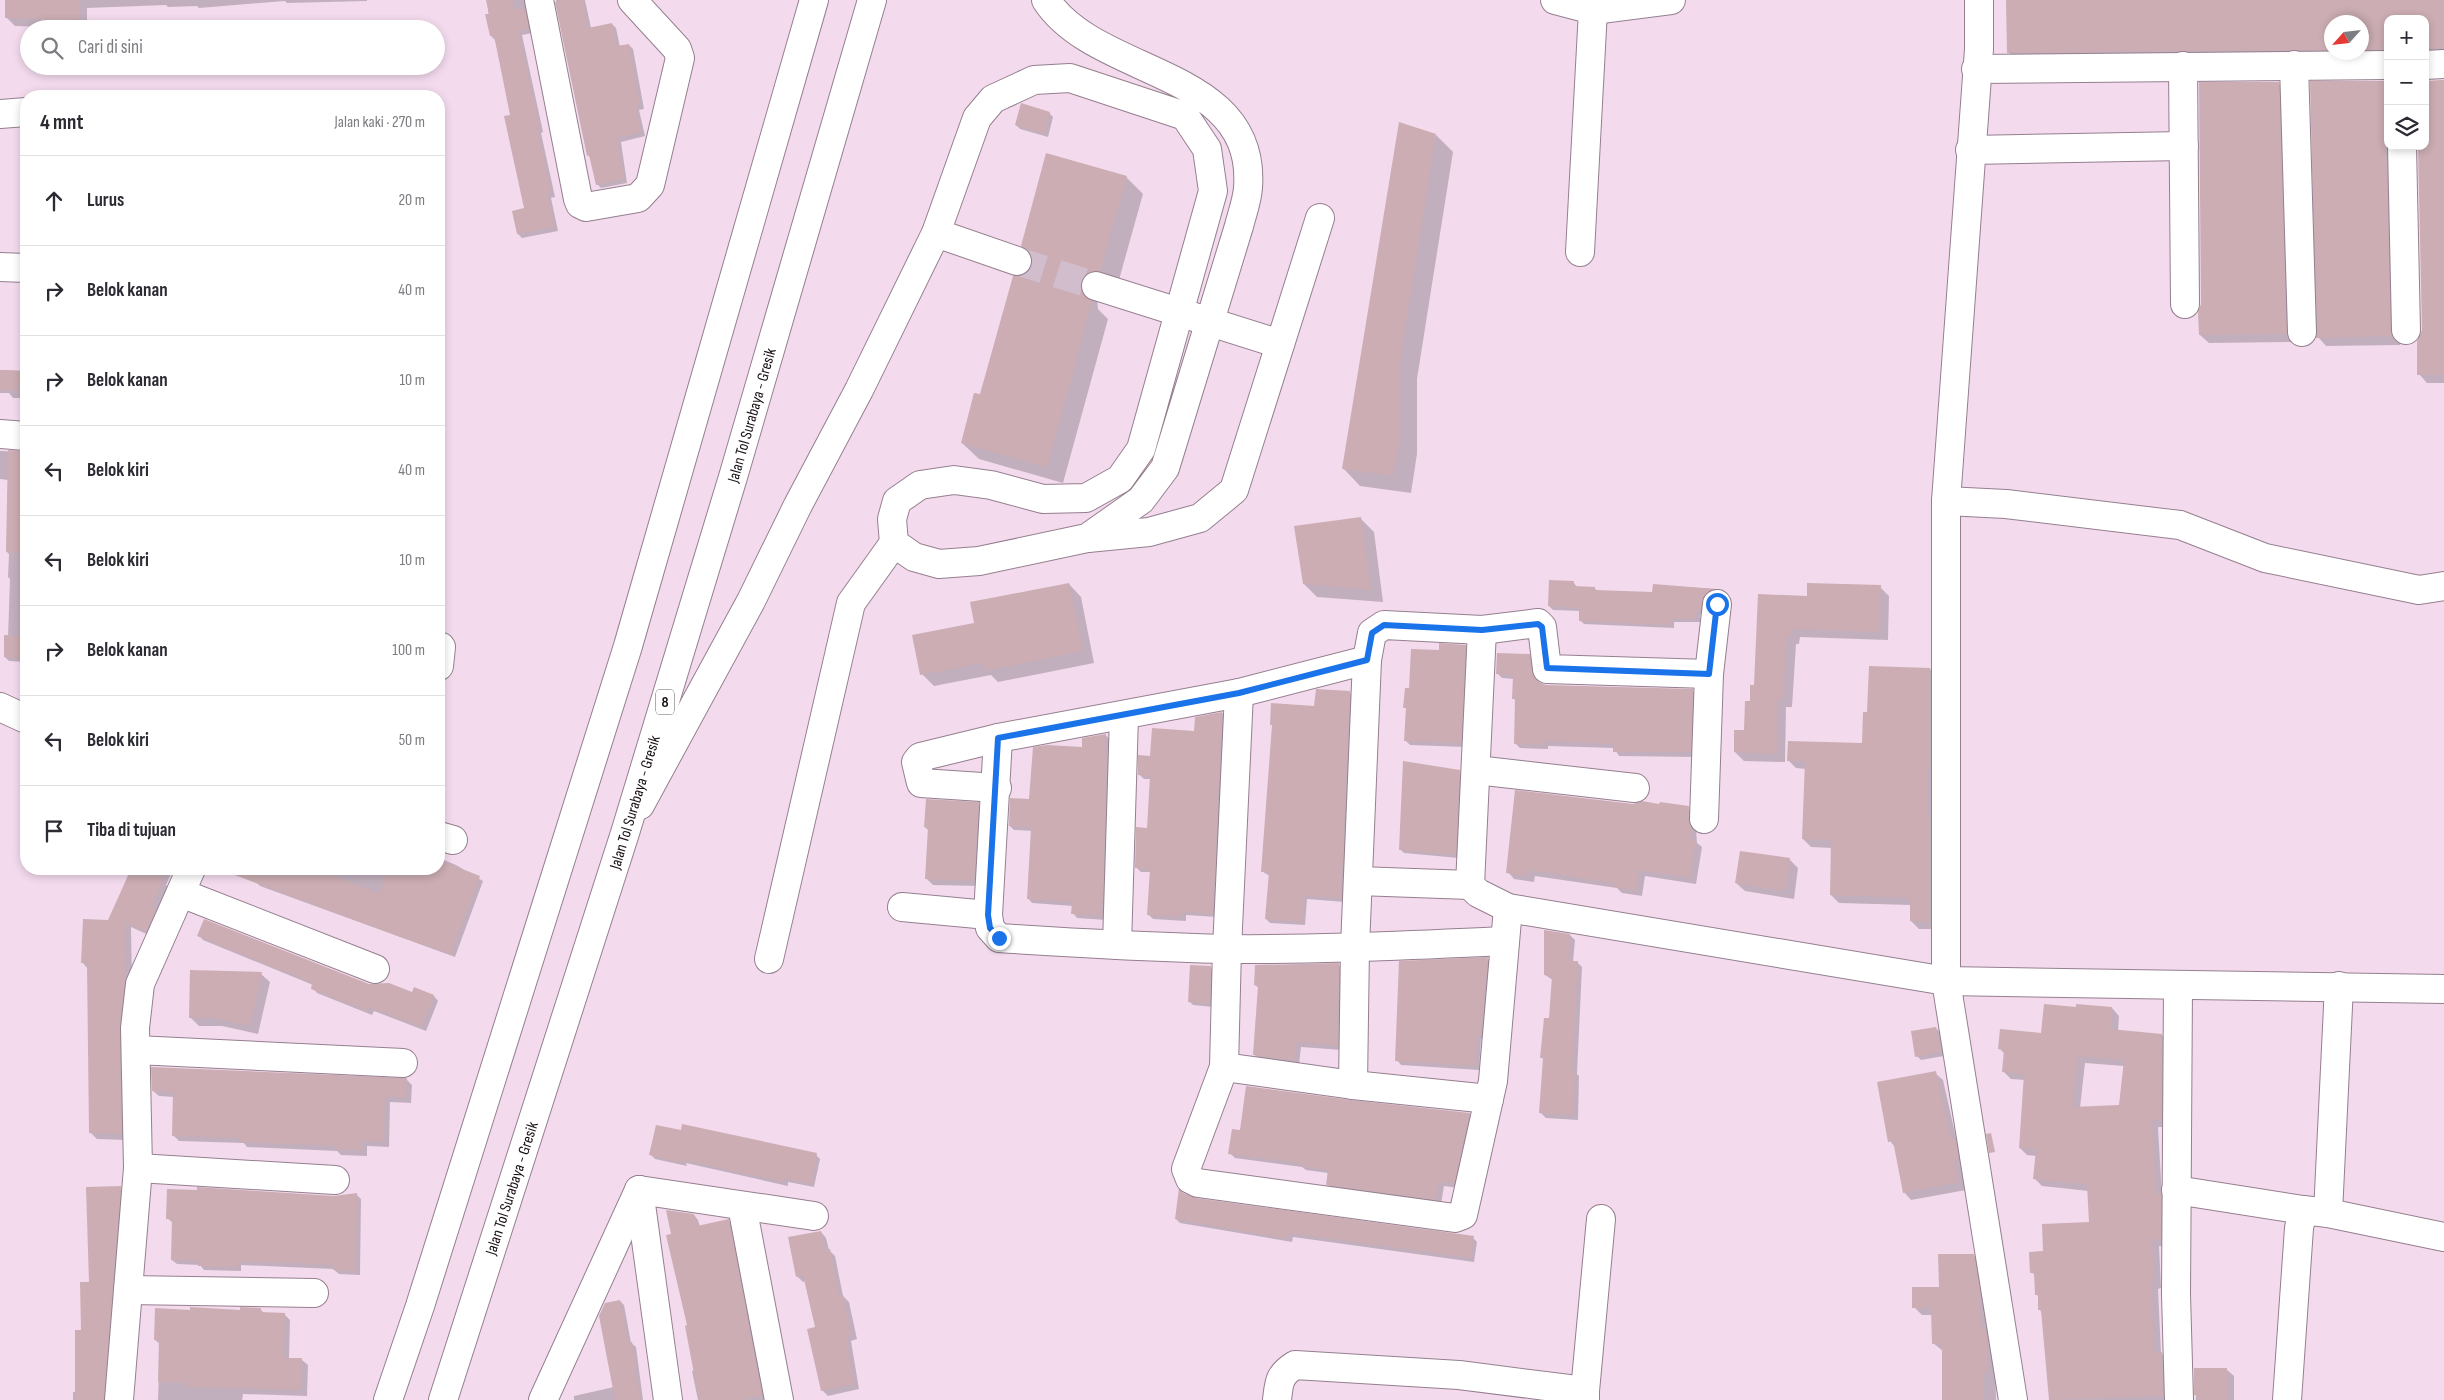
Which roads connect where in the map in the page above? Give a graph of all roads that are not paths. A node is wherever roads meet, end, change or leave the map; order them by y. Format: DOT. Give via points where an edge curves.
graph roads {
  1 [pos="539,0"];
  2 [pos="632,0"];
  3 [pos="814,0"];
  4 [pos="872,0"];
  5 [pos="1046,0"];
  6 [pos="1555,0"];
  7 [pos="1671,0"];
  8 [pos="1979,0"];
  9 [pos="1593,10"];
  10 [pos="2444,64"];
  11 [pos="2294,65"];
  12 [pos="2384,65"];
  13 [pos="2429,65"];
  14 [pos="2183,66"];
  15 [pos="1976,69"];
  16 [pos="20,112"];
  17 [pos="0,114"];
  18 [pos="2184,146"];
  19 [pos="1970,150"];
  20 [pos="2402,150"];
  21 [pos="1320,218"];
  22 [pos="936,233"];
  23 [pos="1580,252"];
  24 [pos="1016,261"];
  25 [pos="0,267"];
  26 [pos="20,268"];
  27 [pos="1096,286"];
  28 [pos="2185,304"];
  29 [pos="1179,312"];
  30 [pos="1210,322"];
  31 [pos="2406,330"];
  32 [pos="2302,332"];
  33 [pos="1280,344"];
  34 [pos="0,434"];
  35 [pos="20,436"];
  36 [pos="1946,501"];
  37 [pos="1087,538"];
  38 [pos="894,543"];
  39 [pos="2444,586"];
  40 [pos="1717,604"];
  41 [pos="1482,630"];
  42 [pos="1367,660"];
  43 [pos="1709,674"];
  44 [pos="1239,693"];
  45 [pos="0,707"];
  46 [pos="20,716"];
  47 [pos="1124,716"];
  48 [pos="998,738"];
  49 [pos="1476,770"];
  50 [pos="997,788"];
  51 [pos="1636,788"];
  52 [pos="1704,819"];
  53 [pos="625,833"];
  54 [pos="189,875"];
  55 [pos="1358,880"];
  56 [pos="1470,885"];
  57 [pos="181,893"];
  58 [pos="902,907"];
  59 [pos="1508,908"];
  60 [pos="988,915"];
  61 [pos="1505,941"];
  62 [pos="1117,945"];
  63 [pos="1355,947"];
  64 [pos="1227,949"];
  65 [pos="769,959"];
  66 [pos="375,969"];
  67 [pos="1946,981"];
  68 [pos="2178,985"];
  69 [pos="2339,986"];
  70 [pos="2444,989"];
  71 [pos="136,1050"];
  72 [pos="403,1063"];
  73 [pos="1224,1067"];
  74 [pos="1353,1085"];
  75 [pos="1489,1099"];
  76 [pos="138,1168"];
  77 [pos="336,1180"];
  78 [pos="639,1190"];
  79 [pos="2176,1190"];
  80 [pos="742,1206"];
  81 [pos="2316,1212"];
  82 [pos="814,1216"];
  83 [pos="1601,1219"];
  84 [pos="2444,1237"];
  85 [pos="128,1290"];
  86 [pos="314,1293"];
  87 [pos="1585,1396"];
  88 [pos="545,1397"];
  89 [pos="119,1400"];
  90 [pos="388,1400"];
  91 [pos="443,1400"];
  92 [pos="668,1400"];
  93 [pos="780,1400"];
  94 [pos="1277,1400"];
  95 [pos="2013,1400"];
  96 [pos="2179,1400"];
  97 [pos="2287,1400"];
  1 -- 2 [label="main road" via="578,199 586,207 638,198 645,193 650,185 680,58 677,49"];
  3 -- 90 [label="main road" via="628,646"];
  4 -- 53 [label="main road, Jalan Tol Surabaya - Gresik / 8" via="734,477"];
  5 -- 30 [label="main road" via="1078,32 1135,64 1190,87 1205,98 1222,113 1244,147 1248,189"];
  6 -- 9 [label="main road"];
  7 -- 9 [label="main road"];
  8 -- 15 [label="main road"];
  9 -- 23 [label="main road"];
  10 -- 13 [label="main road"];
  11 -- 12 [label="main road"];
  11 -- 14 [label="main road"];
  11 -- 32 [label="main road"];
  14 -- 15 [label="main road"];
  14 -- 18 [label="main road"];
  15 -- 19 [label="main road"];
  16 -- 17 [label="main road"];
  18 -- 19 [label="main road"];
  18 -- 28 [label="main road"];
  19 -- 36 [label="main road"];
  20 -- 31 [label="main road"];
  21 -- 33 [label="main road"];
  22 -- 24 [label="main road"];
  22 -- 29 [label="main road" via="977,118 993,99 1034,80 1070,78 1185,116 1207,149 1213,191"];
  22 -- 53 [label="main road" via="752,601"];
  25 -- 26 [label="main road"];
  27 -- 29 [label="main road"];
  29 -- 30 [label="main road"];
  29 -- 38 [label="main road" via="1140,449 1120,479 1086,498 1043,499 992,484 954,480 920,484 897,501 892,519"];
  30 -- 33 [label="main road"];
  30 -- 37 [label="main road" via="1165,468 1140,500"];
  33 -- 37 [label="main road" via="1234,490 1200,518 1149,532"];
  34 -- 35 [label="main road"];
  36 -- 39 [label="main road" via="2006,504 2180,526 2265,558 2419,590"];
  36 -- 67 [label="main road"];
  37 -- 38 [label="main road" via="979,561 939,564 914,557"];
  38 -- 65 [label="main road" via="851,603"];
  40 -- 43 [label="main road"];
  41 -- 42 [label="main road" via="1384,625 1372,633"];
  41 -- 43 [label="main road" via="1540,625 1547,668"];
  41 -- 49 [label="main road"];
  42 -- 44 [label="main road"];
  42 -- 55 [label="main road"];
  43 -- 52 [label="main road"];
  44 -- 47 [label="main road"];
  44 -- 64 [label="main road"];
  45 -- 46 [label="main road"];
  47 -- 48 [label="main road"];
  47 -- 62 [label="main road"];
  48 -- 50 [label="main road"];
  48 -- 50 [label="main road" via="920,757 916,762 921,782"];
  49 -- 51 [label="main road"];
  49 -- 56 [label="main road"];
  50 -- 60 [label="main road"];
  53 -- 91 [label="main road, Jalan Tol Surabaya - Gresik / 8"];
  54 -- 57 [label="main road"];
  55 -- 56 [label="main road"];
  55 -- 63 [label="main road"];
  56 -- 59 [label="main road" via="1478,893"];
  57 -- 66 [label="main road"];
  57 -- 71 [label="main road" via="140,984"];
  58 -- 60 [label="main road"];
  59 -- 61 [label="main road"];
  59 -- 67 [label="main road"];
  60 -- 62 [label="main road" via="990,928 999,938"];
  61 -- 63 [label="main road"];
  61 -- 75 [label="main road" via="1494,1081"];
  62 -- 64 [label="main road"];
  63 -- 64 [label="main road"];
  63 -- 74 [label="main road"];
  64 -- 73 [label="main road"];
  67 -- 68 [label="main road"];
  67 -- 95 [label="main road"];
  68 -- 69 [label="main road"];
  68 -- 79 [label="main road"];
  69 -- 70 [label="main road"];
  69 -- 81 [label="main road"];
  71 -- 72 [label="main road"];
  71 -- 76 [label="main road"];
  73 -- 74 [label="main road"];
  73 -- 75 [label="main road" via="1186,1169 1190,1179 1198,1183 1455,1218 1463,1215"];
  74 -- 75 [label="main road"];
  76 -- 77 [label="main road"];
  76 -- 85 [label="main road"];
  78 -- 80 [label="main road"];
  78 -- 88 [label="main road"];
  78 -- 92 [label="main road"];
  79 -- 81 [label="main road"];
  79 -- 96 [label="main road"];
  80 -- 82 [label="main road"];
  80 -- 93 [label="main road"];
  81 -- 84 [label="main road"];
  81 -- 97 [label="main road" via="2299,1228"];
  83 -- 87 [label="main road"];
  85 -- 86 [label="main road"];
  85 -- 89 [label="main road"];
  87 -- 94 [label="main road" via="1459,1375 1295,1365 1284,1372"];
}
